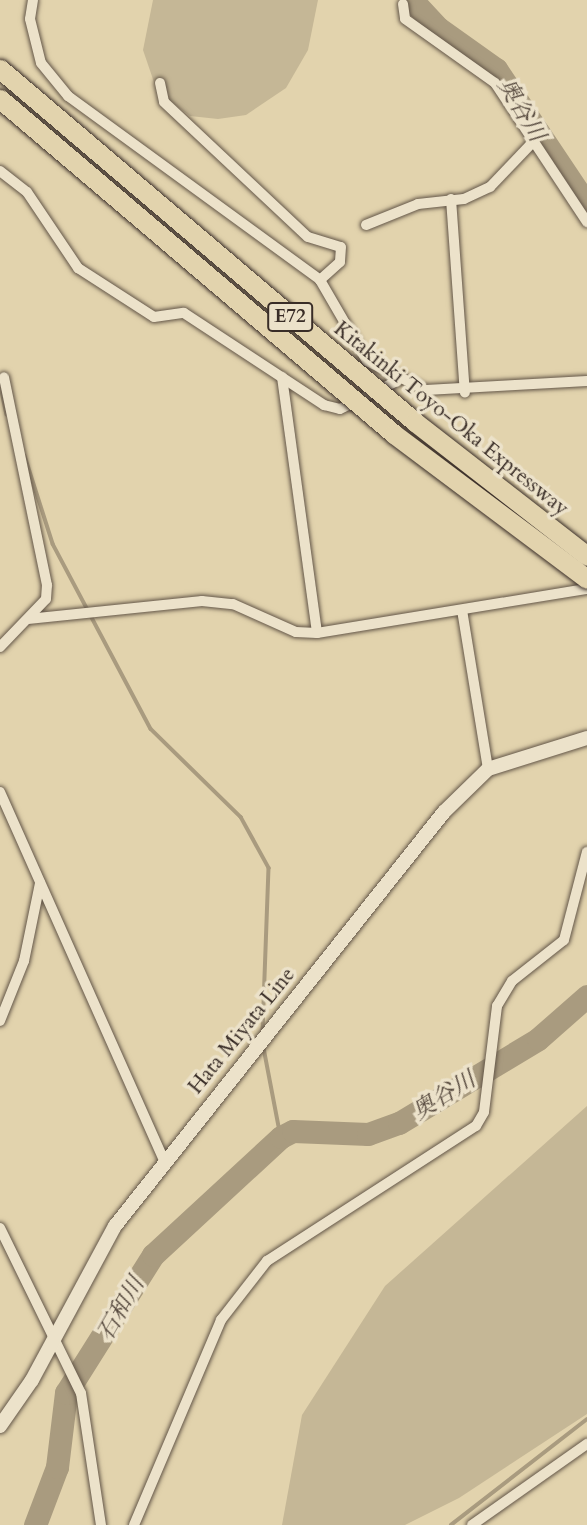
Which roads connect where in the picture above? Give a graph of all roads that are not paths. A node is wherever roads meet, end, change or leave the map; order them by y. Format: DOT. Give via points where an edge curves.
graph roads {
  1 [pos="33,0"];
  2 [pos="402,4"];
  3 [pos="0,69"];
  4 [pos="160,83"];
  5 [pos="0,99"];
  6 [pos="532,143"];
  7 [pos="0,171"];
  8 [pos="450,199"];
  9 [pos="587,222"];
  10 [pos="366,225"];
  11 [pos="320,281"];
  12 [pos="4,377"];
  13 [pos="282,377"];
  14 [pos="397,381"];
  15 [pos="587,381"];
  16 [pos="466,392"];
  17 [pos="587,556"];
  18 [pos="587,579"];
  19 [pos="587,589"];
  20 [pos="462,610"];
  21 [pos="28,619"];
  22 [pos="317,633"];
  23 [pos="0,647"];
  24 [pos="587,738"];
  25 [pos="488,769"];
  26 [pos="0,792"];
  27 [pos="587,852"];
  28 [pos="40,883"];
  29 [pos="0,1021"];
  30 [pos="165,1161"];
  31 [pos="0,1228"];
  32 [pos="52,1340"];
  33 [pos="0,1426"];
  34 [pos="587,1444"];
  35 [pos="101,1525"];
  36 [pos="134,1525"];
  37 [pos="472,1525"];
  1 -- 11 [label="street" via="30,19 41,63 68,96"];
  2 -- 6 [label="street" via="405,19 495,83"];
  3 -- 17 [label="highway, Kitakinki Toyo-Oka Expressway / E72, bridge" via="415,422"];
  4 -- 11 [label="street" via="164,102 309,237 341,247 340,262"];
  5 -- 18 [label="highway, Kitakinki Toyo-Oka Expressway / E72, bridge" via="394,434"];
  6 -- 8 [label="street" via="490,187"];
  6 -- 9 [label="street"];
  7 -- 13 [label="street" via="27,192 78,268 107,290 154,317 184,313"];
  8 -- 10 [label="street" via="418,204"];
  8 -- 16 [label="street"];
  11 -- 14 [label="street" via="368,361"];
  12 -- 21 [label="street" via="47,584 46,599"];
  13 -- 14 [label="street" via="324,405 340,409"];
  13 -- 22 [label="street"];
  14 -- 16 [label="street"];
  15 -- 16 [label="street"];
  19 -- 20 [label="street"];
  20 -- 22 [label="street"];
  20 -- 25 [label="street"];
  21 -- 22 [label="street" via="202,601 233,604 296,632"];
  21 -- 23 [label="street"];
  24 -- 25 [label="main road, Hata Miyata Line"];
  25 -- 30 [label="main road, Hata Miyata Line" via="444,812"];
  26 -- 28 [label="street"];
  27 -- 36 [label="street" via="564,940 512,981 497,1006 484,1112 475,1126 267,1261 221,1320"];
  28 -- 29 [label="street" via="24,961"];
  28 -- 30 [label="street"];
  30 -- 32 [label="main road, Hata Miyata Line" via="115,1226"];
  31 -- 32 [label="street"];
  32 -- 33 [label="main road, Hata Miyata Line"];
  32 -- 35 [label="street" via="81,1393"];
  34 -- 37 [label="street"];
}
